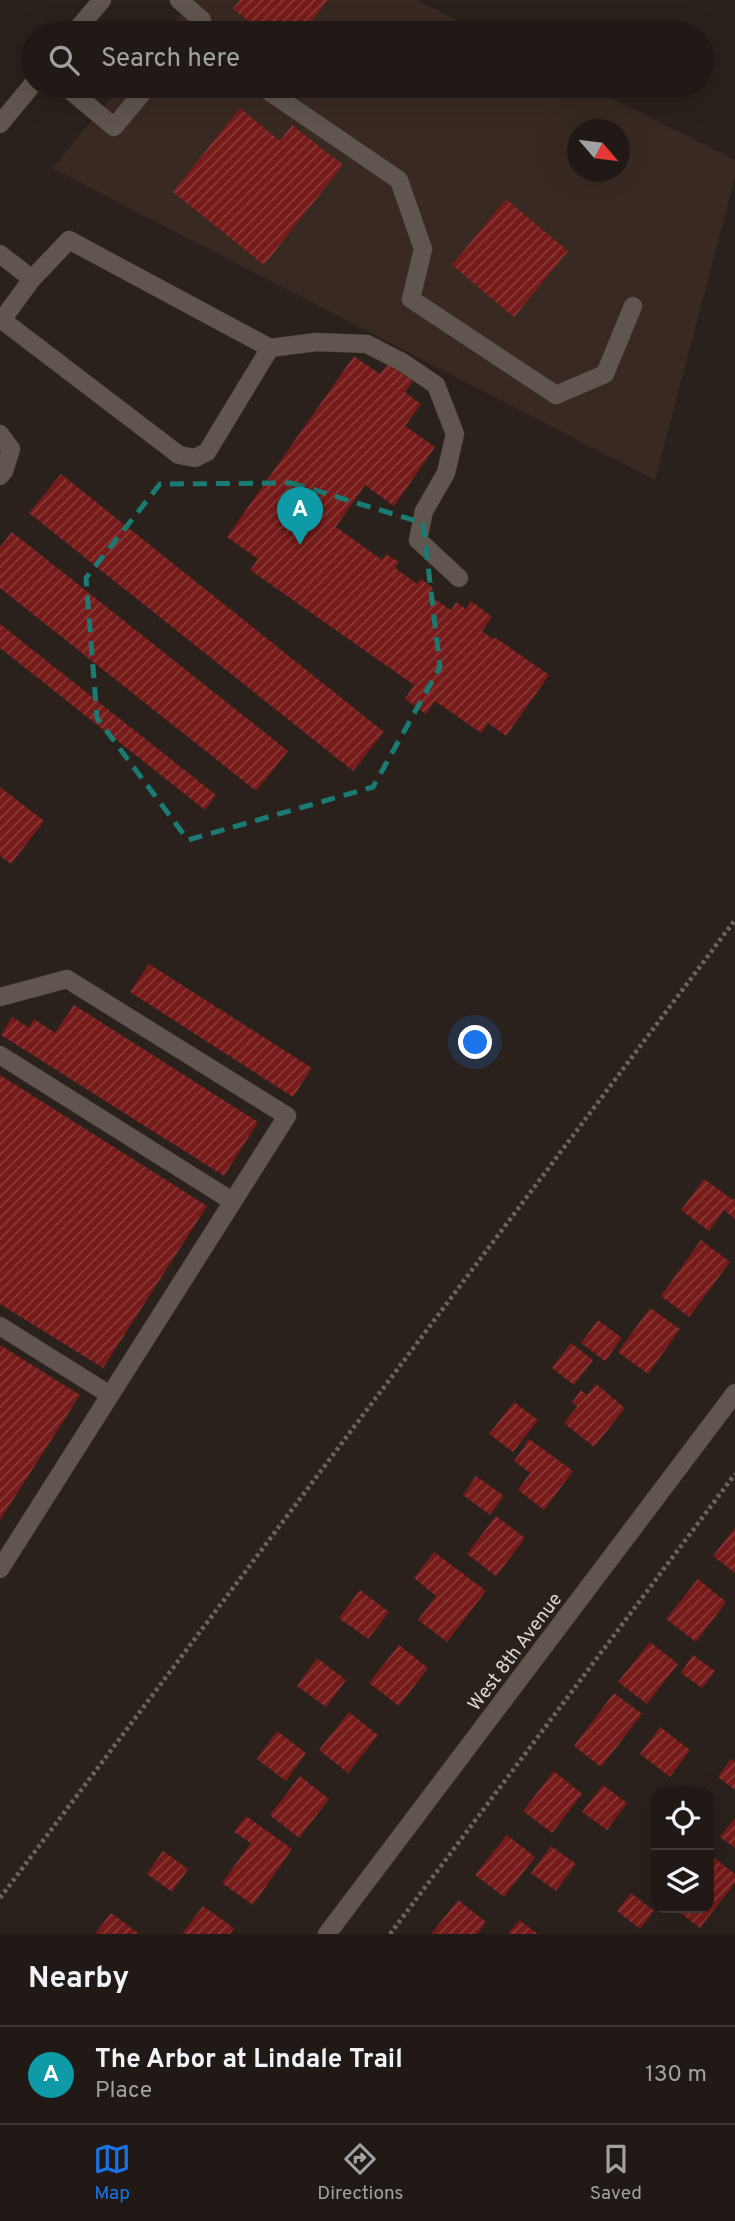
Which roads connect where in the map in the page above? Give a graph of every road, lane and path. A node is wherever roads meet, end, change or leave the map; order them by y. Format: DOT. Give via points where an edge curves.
graph roads {
  1 [pos="102,0"];
  2 [pos="179,0"];
  3 [pos="84,21"];
  4 [pos="201,21"];
  5 [pos="21,98"];
  6 [pos="79,98"];
  7 [pos="138,98"];
  8 [pos="279,98"];
  9 [pos="0,124"];
  10 [pos="0,254"];
  11 [pos="32,279"];
  12 [pos="633,306"];
  13 [pos="271,348"];
  14 [pos="0,434"];
  15 [pos="0,476"];
  16 [pos="459,578"];
  17 [pos="735,919"];
  18 [pos="0,997"];
  19 [pos="0,1055"];
  20 [pos="232,1201"];
  21 [pos="0,1326"];
  22 [pos="735,1393"];
  23 [pos="110,1395"];
  24 [pos="735,1474"];
  25 [pos="0,1569"];
  26 [pos="0,1898"];
  27 [pos="327,1934"];
  28 [pos="390,1934"];
  1 -- 3 [label="street"];
  2 -- 4 [label="street"];
  5 -- 9 [label="street"];
  6 -- 7 [label="street" via="114,127"];
  8 -- 12 [label="street" via="399,180 423,249 411,299 556,395 605,374"];
  10 -- 11 [label="street"];
  11 -- 13 [label="street" via="69,240"];
  11 -- 13 [label="street" via="2,320 179,455 195,458 207,452"];
  13 -- 16 [label="street" via="316,342 367,344 436,385 455,434 446,473 424,511 418,540"];
  14 -- 15 [label="street" via="11,449"];
  17 -- 26 [label="path"];
  18 -- 20 [label="street" via="67,979 287,1116"];
  19 -- 20 [label="street"];
  20 -- 23 [label="street"];
  21 -- 23 [label="street"];
  22 -- 27 [label="street, West 8th Avenue"];
  23 -- 25 [label="street"];
  24 -- 28 [label="path"];
}
